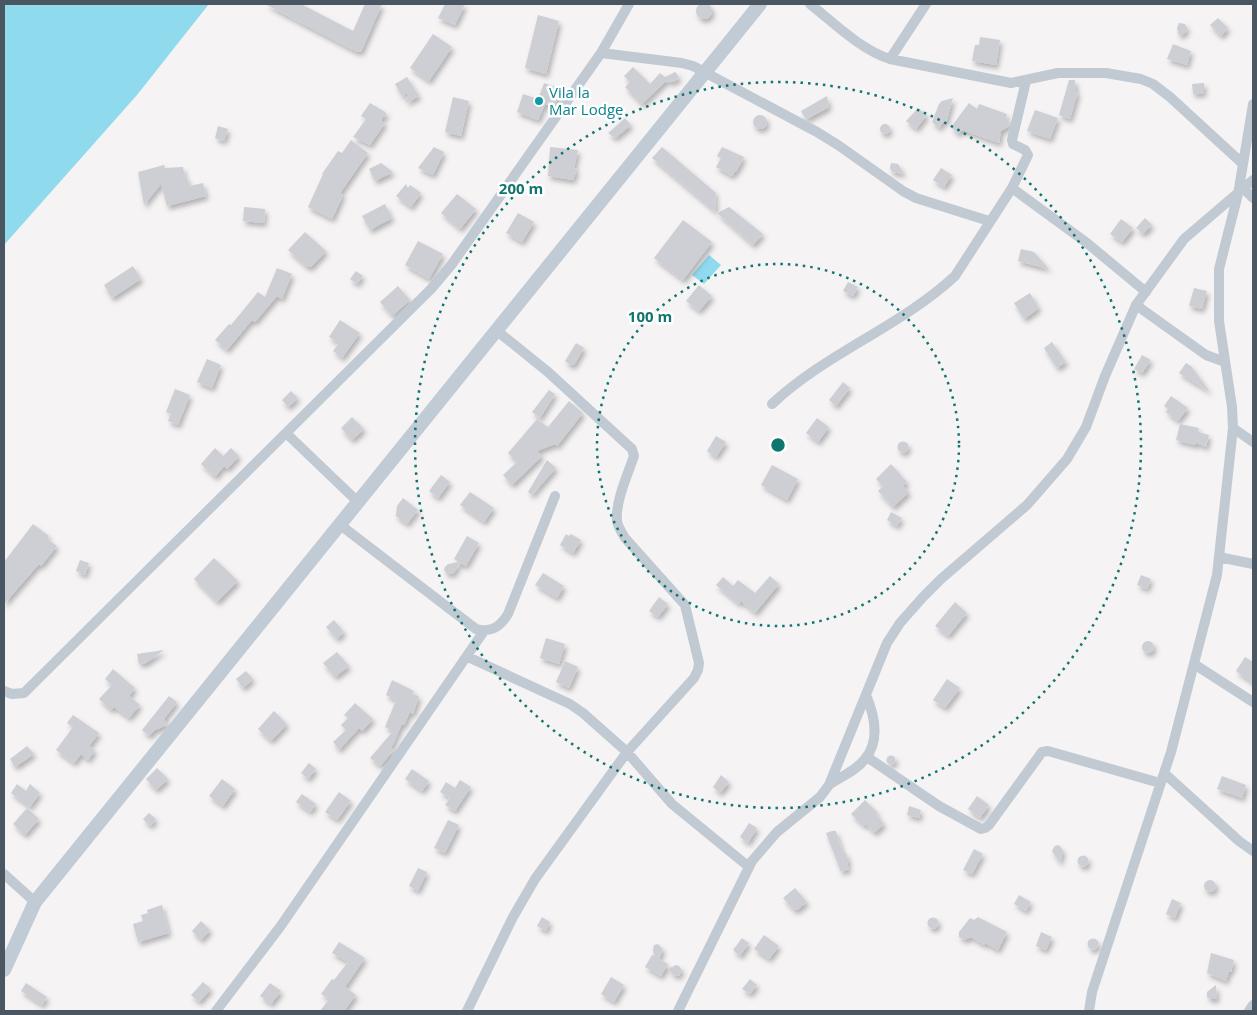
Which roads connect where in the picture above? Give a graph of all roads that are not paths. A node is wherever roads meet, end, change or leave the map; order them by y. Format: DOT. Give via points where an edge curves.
graph roads {
  1 [pos="629,4"];
  2 [pos="760,4"];
  3 [pos="810,4"];
  4 [pos="926,4"];
  5 [pos="601,53"];
  6 [pos="890,59"];
  7 [pos="705,72"];
  8 [pos="1026,81"];
  9 [pos="1253,104"];
  10 [pos="1243,164"];
  11 [pos="1253,180"];
  12 [pos="1012,188"];
  13 [pos="1241,191"];
  14 [pos="1253,198"];
  15 [pos="989,221"];
  16 [pos="1146,292"];
  17 [pos="1136,305"];
  18 [pos="496,330"];
  19 [pos="1225,362"];
  20 [pos="772,404"];
  21 [pos="1233,428"];
  22 [pos="286,433"];
  23 [pos="1253,442"];
  24 [pos="555,496"];
  25 [pos="357,501"];
  26 [pos="339,524"];
  27 [pos="1219,557"];
  28 [pos="1253,564"];
  29 [pos="484,631"];
  30 [pos="468,657"];
  31 [pos="1194,664"];
  32 [pos="4,691"];
  33 [pos="866,695"];
  34 [pos="1253,702"];
  35 [pos="627,752"];
  36 [pos="867,757"];
  37 [pos="1164,773"];
  38 [pos="1160,783"];
  39 [pos="829,785"];
  40 [pos="1253,851"];
  41 [pos="749,867"];
  42 [pos="4,874"];
  43 [pos="35,902"];
  44 [pos="4,970"];
  45 [pos="1253,1005"];
  46 [pos="216,1011"];
  47 [pos="467,1011"];
  48 [pos="678,1011"];
  49 [pos="1089,1011"];
  50 [pos="1249,1011"];
  1 -- 5 [label="street"];
  2 -- 7 [label="main road"];
  3 -- 6 [label="street" via="867,49"];
  4 -- 6 [label="street"];
  5 -- 7 [label="street" via="682,63"];
  5 -- 22 [label="street" via="452,264 432,288"];
  6 -- 8 [label="street" via="1001,82"];
  7 -- 15 [label="street" via="838,145 916,198"];
  7 -- 18 [label="main road"];
  8 -- 10 [label="street" via="1058,73 1106,73 1141,79 1170,96"];
  8 -- 12 [label="street" via="1012,140 1028,155"];
  9 -- 10 [label="street"];
  10 -- 13 [label="street"];
  11 -- 13 [label="street"];
  12 -- 15 [label="street"];
  12 -- 16 [label="street" via="1087,243"];
  13 -- 14 [label="street"];
  13 -- 16 [label="street" via="1184,239"];
  13 -- 19 [label="street" via="1219,269 1219,321"];
  15 -- 20 [label="street" via="955,276 944,286 799,380"];
  16 -- 17 [label="street"];
  17 -- 19 [label="street" via="1206,355"];
  17 -- 33 [label="street" via="1086,427 1067,459 1027,505 941,579 900,623 887,642"];
  18 -- 25 [label="main road"];
  18 -- 35 [label="street" via="548,372 632,449 634,456 618,504 617,521 625,538 685,605 698,670"];
  19 -- 21 [label="street"];
  21 -- 23 [label="street"];
  21 -- 27 [label="street"];
  22 -- 25 [label="street"];
  22 -- 32 [label="street" via="24,693"];
  24 -- 29 [label="street" via="508,614 495,629"];
  25 -- 26 [label="main road"];
  26 -- 29 [label="street" via="476,629"];
  26 -- 43 [label="main road"];
  27 -- 28 [label="street"];
  27 -- 31 [label="street"];
  29 -- 30 [label="street"];
  30 -- 35 [label="street" via="570,704"];
  30 -- 46 [label="street" via="280,927"];
  31 -- 34 [label="street"];
  31 -- 37 [label="street"];
  33 -- 36 [label="street" via="875,725"];
  33 -- 39 [label="street"];
  35 -- 41 [label="street" via="672,804"];
  35 -- 47 [label="street" via="534,879"];
  36 -- 38 [label="street" via="939,806 981,829 989,825 1042,752"];
  36 -- 39 [label="street"];
  37 -- 38 [label="street"];
  37 -- 40 [label="street"];
  38 -- 49 [label="street" via="1092,992"];
  39 -- 41 [label="street" via="820,797 771,839"];
  41 -- 48 [label="street"];
  42 -- 43 [label="street"];
  43 -- 44 [label="main road"];
  45 -- 50 [label="street"];
}
